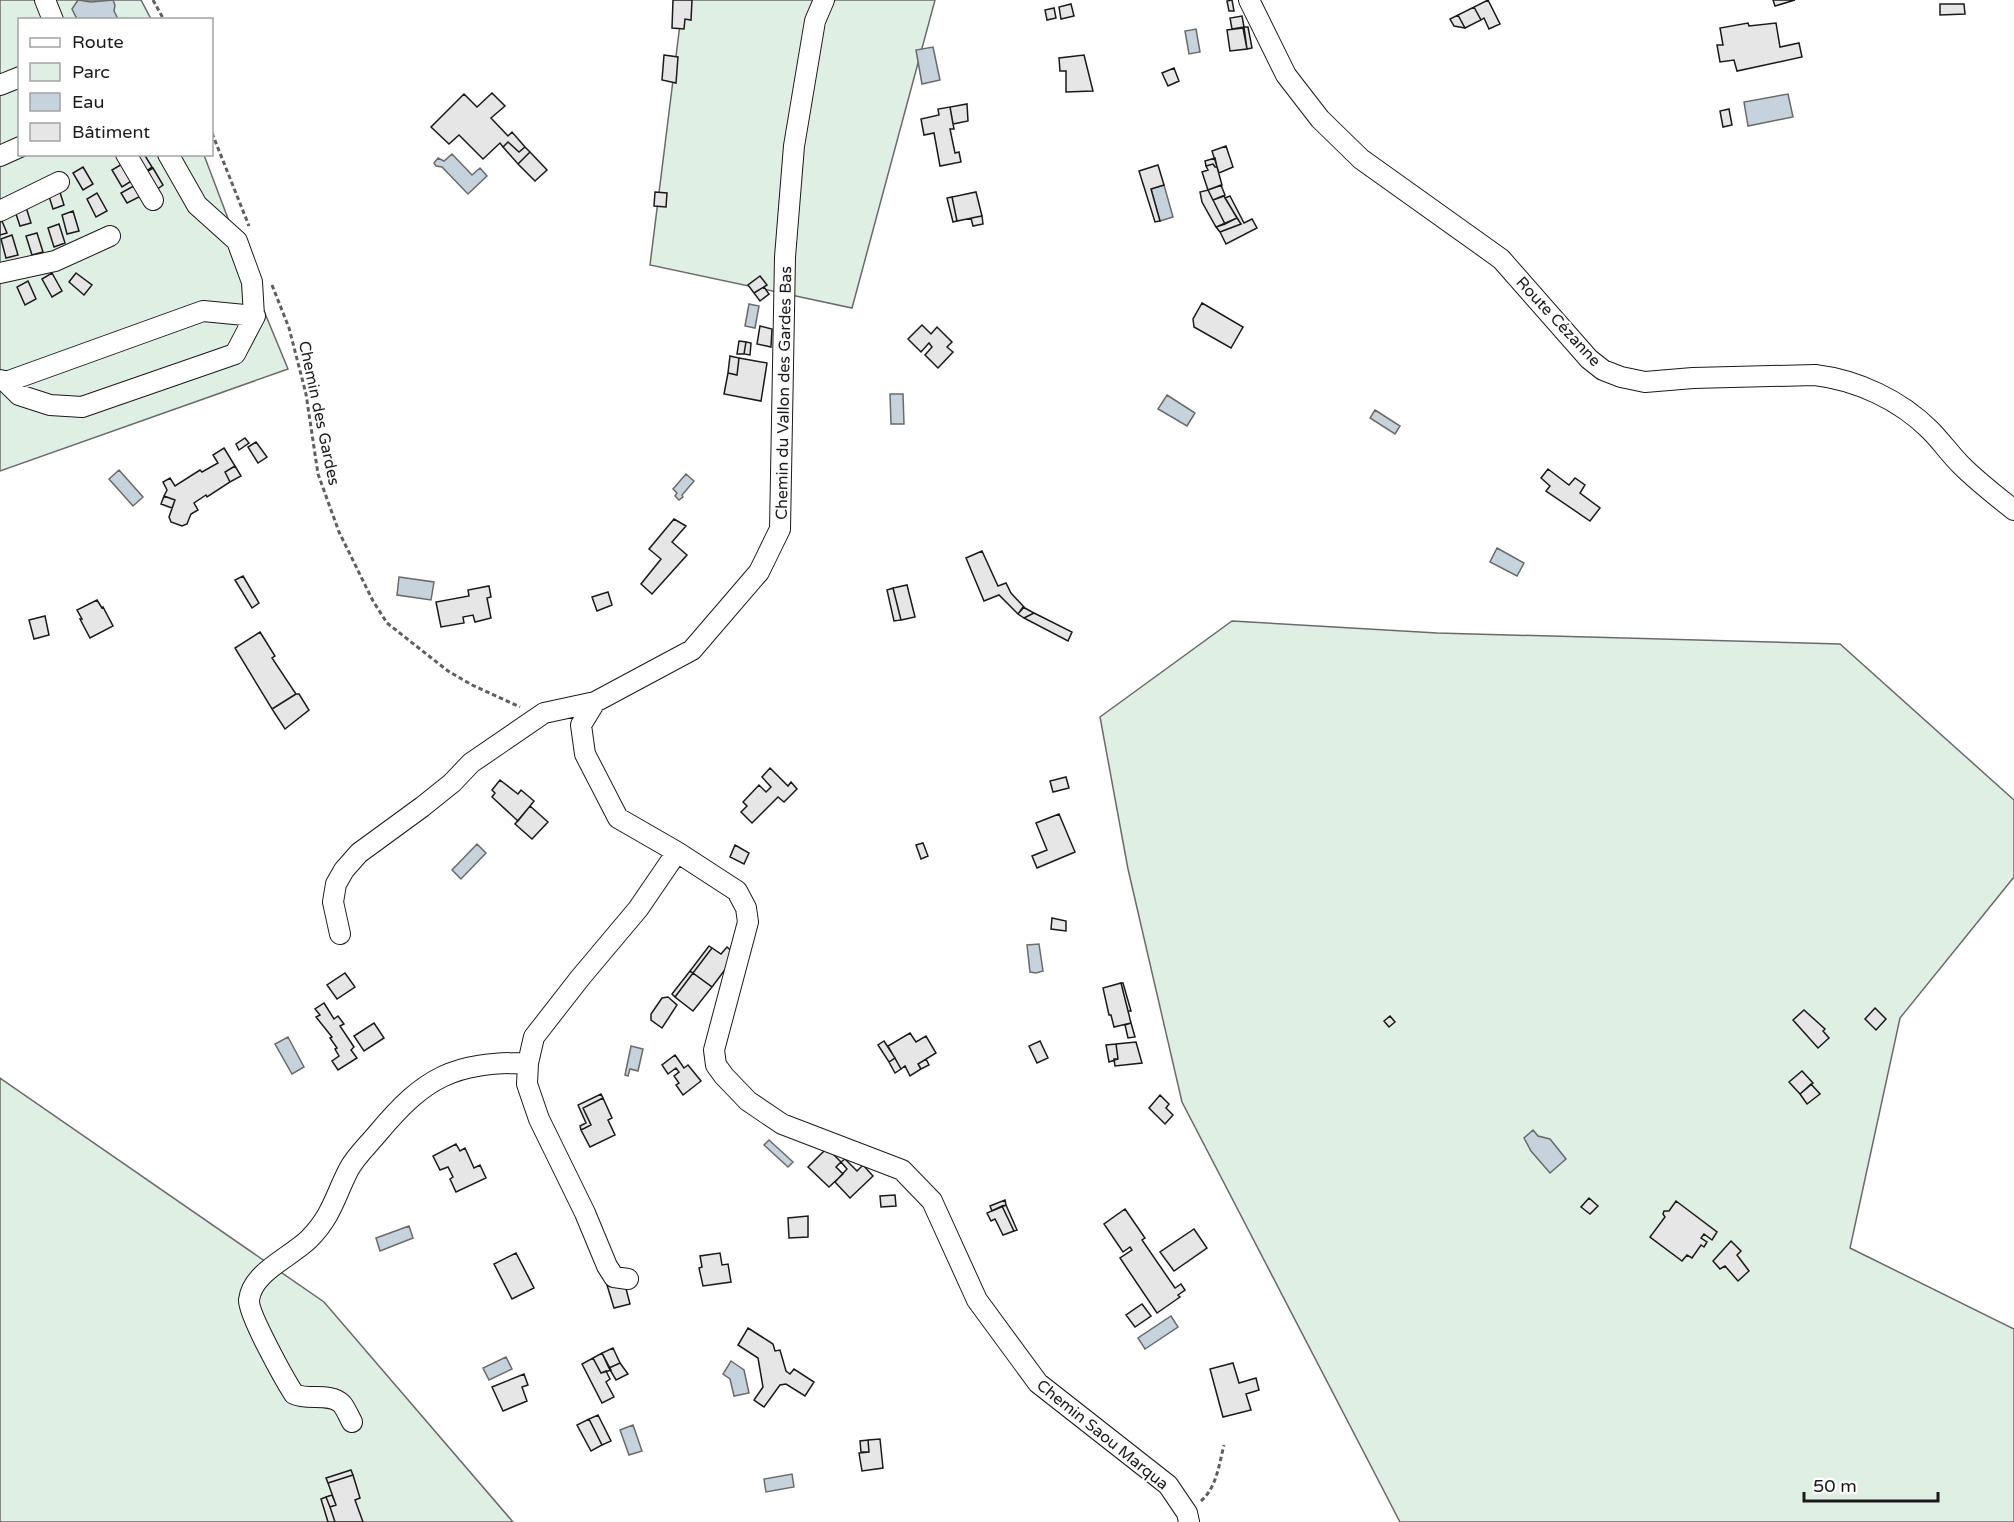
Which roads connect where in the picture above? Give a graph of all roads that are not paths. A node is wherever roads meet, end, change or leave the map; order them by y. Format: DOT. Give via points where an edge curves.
graph roads {
  1 [pos="45,0"];
  2 [pos="824,0"];
  3 [pos="1249,0"];
  4 [pos="52,18"];
  5 [pos="18,78"];
  6 [pos="0,85"];
  7 [pos="18,148"];
  8 [pos="0,156"];
  9 [pos="127,156"];
  10 [pos="169,156"];
  11 [pos="59,182"];
  12 [pos="153,200"];
  13 [pos="0,211"];
  14 [pos="110,236"];
  15 [pos="0,273"];
  16 [pos="254,316"];
  17 [pos="3,381"];
  18 [pos="2014,510"];
  19 [pos="595,702"];
  20 [pos="677,852"];
  21 [pos="340,934"];
  22 [pos="528,1063"];
  23 [pos="628,1279"];
  24 [pos="352,1422"];
  25 [pos="1188,1518"];
  1 -- 4 [label="street"];
  2 -- 19 [label="street, Chemin du Vallon des Gardes Bas" via="815,21 796,136 786,246 780,529 759,572 692,650"];
  3 -- 18 [label="street, Route Cézanne" via="1286,75 1320,119 1361,159 1501,259 1603,370 1645,382 1815,375 1851,382 1905,409 1961,466"];
  5 -- 6 [label="street"];
  7 -- 8 [label="street"];
  9 -- 12 [label="street"];
  10 -- 16 [label="street" via="196,205 237,241 252,282"];
  11 -- 13 [label="street"];
  14 -- 15 [label="street" via="55,261"];
  16 -- 17 [label="street" via="202,311"];
  16 -- 17 [label="street" via="235,354 82,407 50,405 19,396"];
  19 -- 20 [label="street" via="581,725 585,754 618,819"];
  19 -- 21 [label="street, Chemin du Vallon des Gardes Bas" via="544,713 471,762 452,783 359,853 336,884 333,902"];
  20 -- 22 [label="street" via="638,909 534,1037"];
  20 -- 25 [label="street, Chemin Saou Marqua" via="737,891 746,908 748,922 714,1050 716,1065 748,1101 782,1124 902,1170 932,1201 977,1300 1038,1383 1168,1485"];
  22 -- 23 [label="street" via="527,1084 539,1119 607,1266 614,1277"];
  22 -- 24 [label="street" via="468,1066 430,1083 402,1106 350,1167 331,1212 309,1239 252,1289 249,1302 253,1316 294,1394 330,1398 342,1404"];
}
